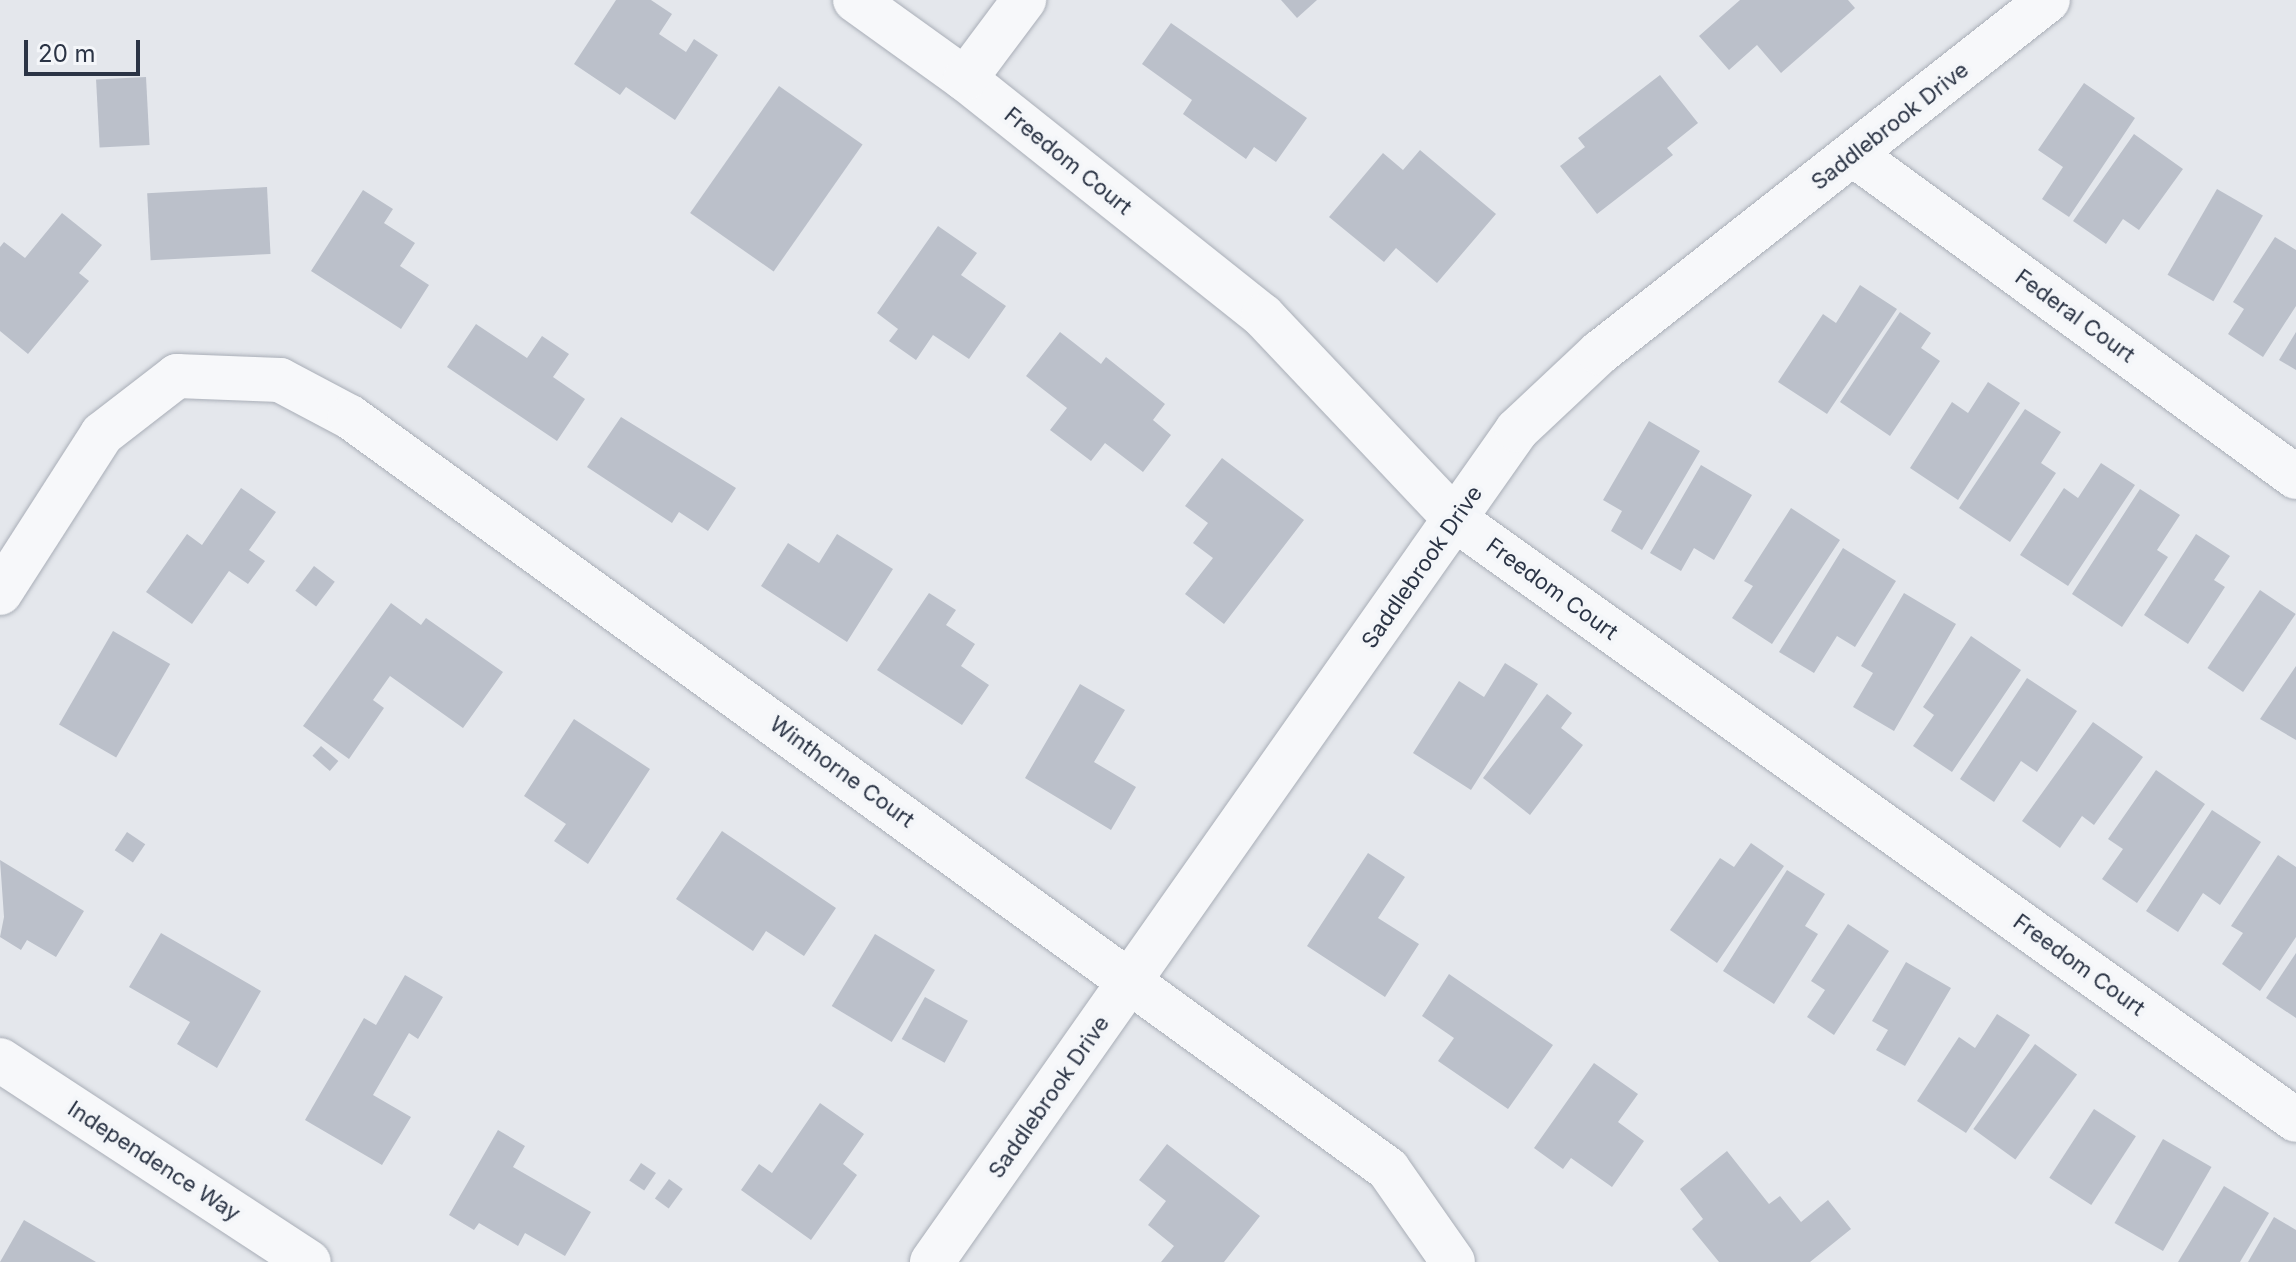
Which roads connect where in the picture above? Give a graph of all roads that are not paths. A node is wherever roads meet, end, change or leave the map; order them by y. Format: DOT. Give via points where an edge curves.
graph roads {
  1 [pos="855,0"];
  2 [pos="1024,0"];
  3 [pos="2048,0"];
  4 [pos="965,79"];
  5 [pos="1854,155"];
  6 [pos="2296,477"];
  7 [pos="1456,520"];
  8 [pos="0,593"];
  9 [pos="1131,982"];
  10 [pos="0,1060"];
  11 [pos="2296,1120"];
  12 [pos="287,1257"];
  13 [pos="932,1262"];
  14 [pos="1453,1262"];
  1 -- 4 [label="street, Freedom Court"];
  2 -- 4 [label="street"];
  3 -- 5 [label="street, Saddlebrook Drive"];
  4 -- 7 [label="street, Freedom Court" via="1263,316"];
  5 -- 6 [label="street, Federal Court"];
  5 -- 7 [label="street, Saddlebrook Drive" via="1599,353 1517,430"];
  7 -- 9 [label="street, Saddlebrook Drive"];
  7 -- 11 [label="street, Freedom Court"];
  8 -- 9 [label="street, Winthorne Court" via="102,434 177,376 280,380 350,417"];
  9 -- 13 [label="street, Saddlebrook Drive"];
  9 -- 14 [label="street, Winthorne Court" via="1388,1169"];
  10 -- 12 [label="street, Independence Way"];
}
